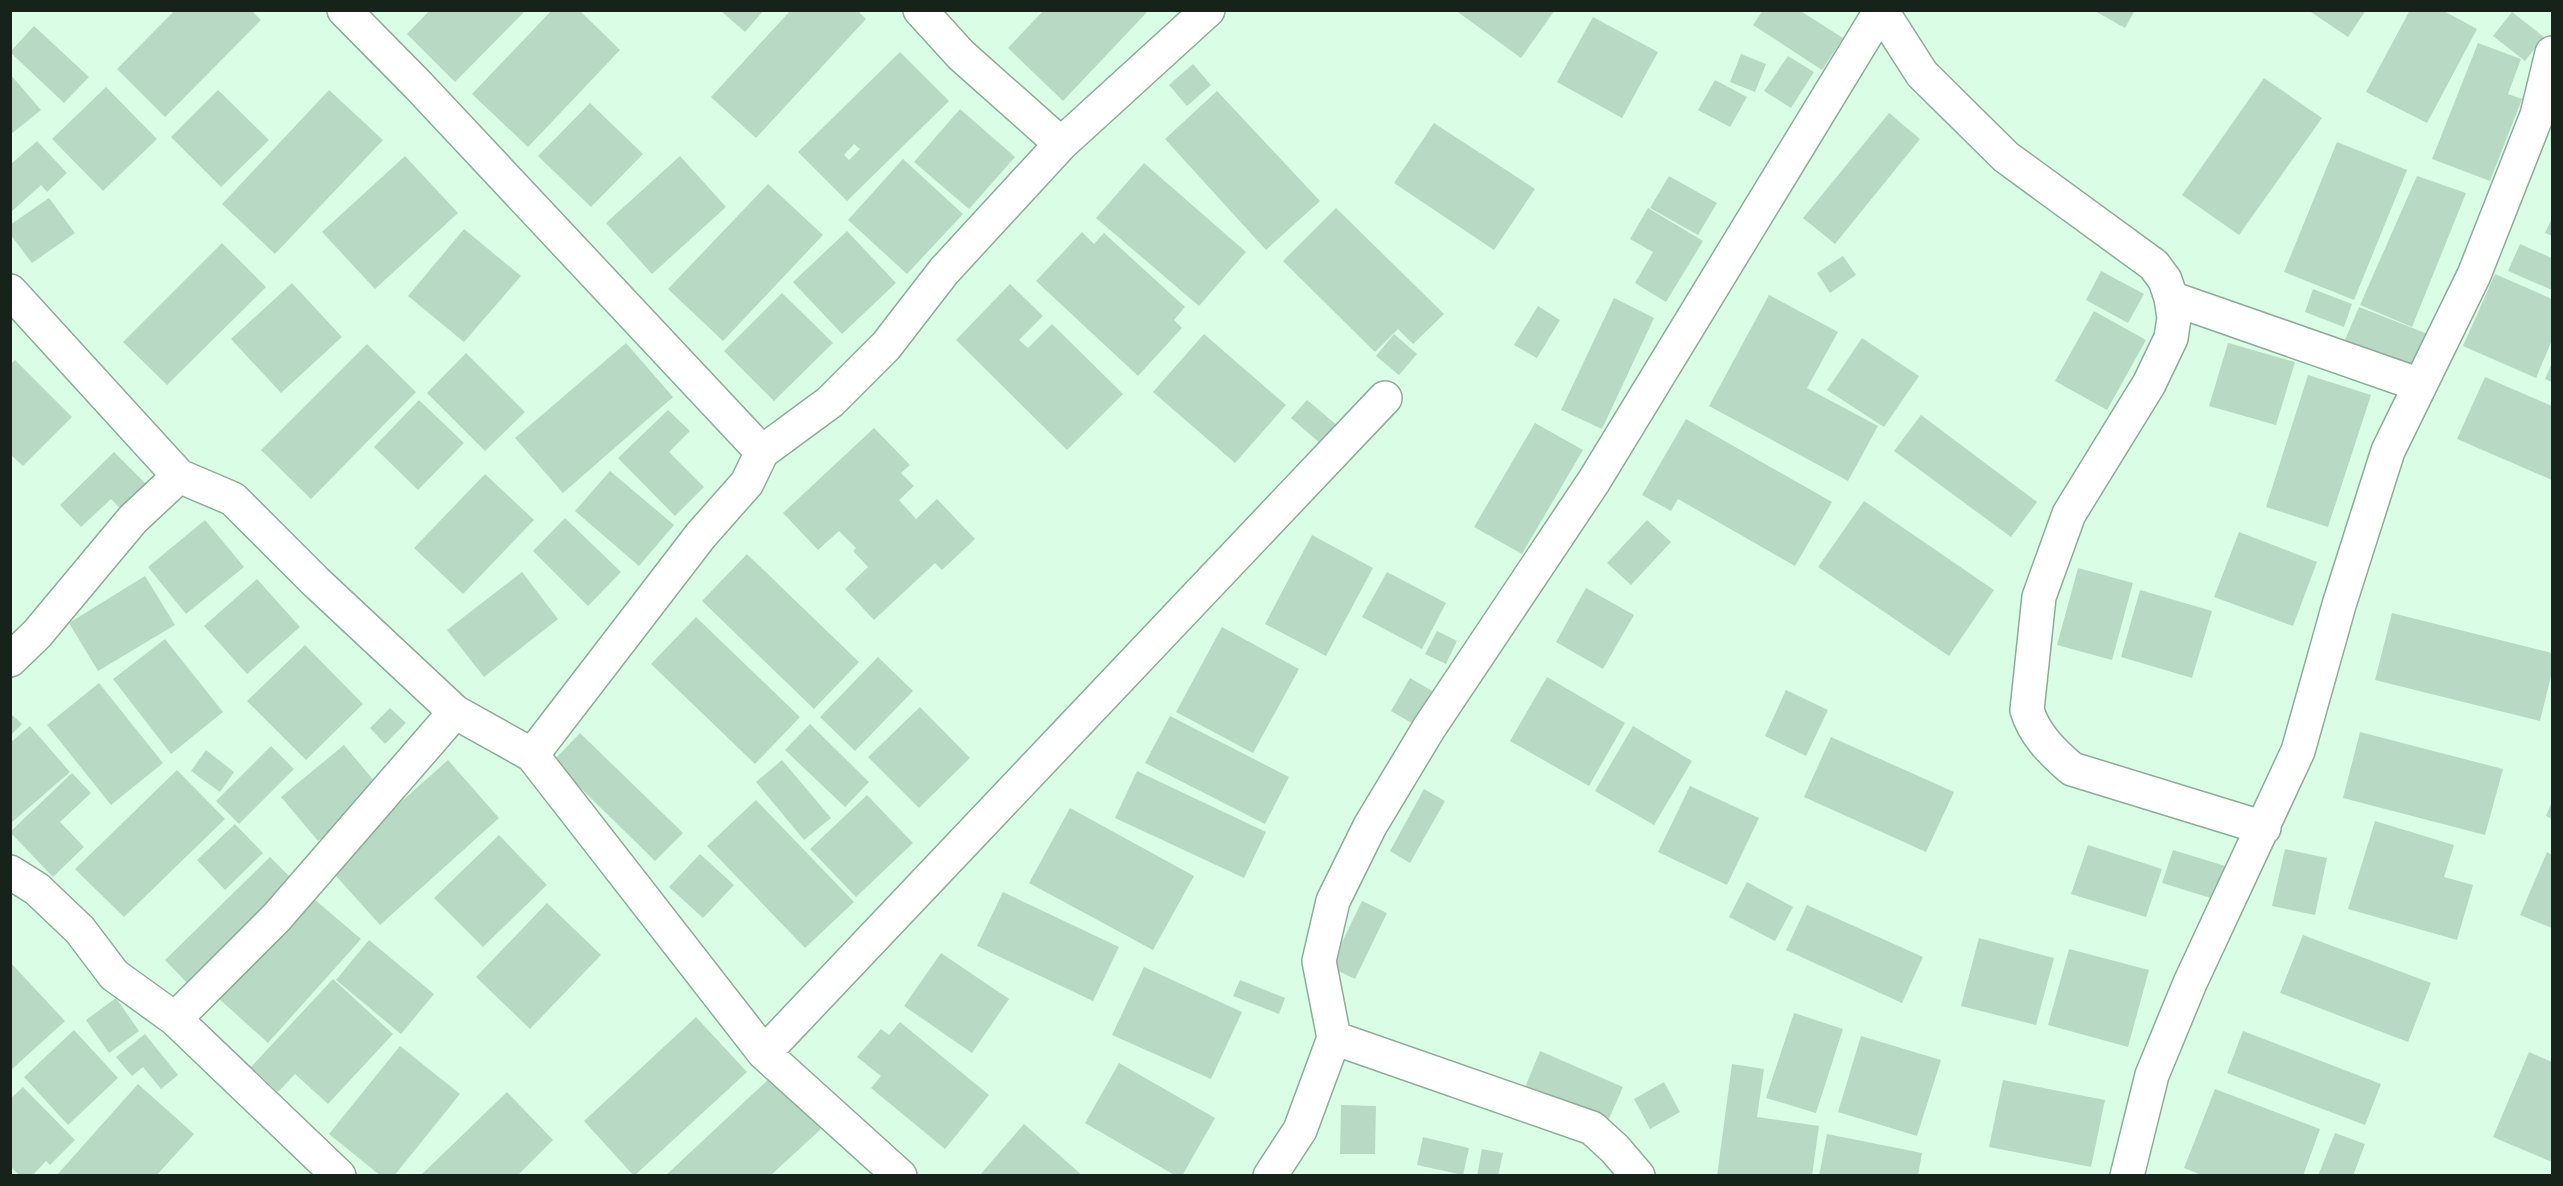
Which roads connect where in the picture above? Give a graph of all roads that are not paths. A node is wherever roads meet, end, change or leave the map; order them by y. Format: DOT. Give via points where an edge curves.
graph roads {
  1 [pos="344,10"];
  2 [pos="920,10"];
  3 [pos="1208,10"];
  4 [pos="1881,10"];
  5 [pos="2553,53"];
  6 [pos="1061,144"];
  7 [pos="10,291"];
  8 [pos="2171,297"];
  9 [pos="2420,385"];
  10 [pos="1385,399"];
  11 [pos="762,452"];
  12 [pos="179,476"];
  13 [pos="10,660"];
  14 [pos="455,712"];
  15 [pos="532,755"];
  16 [pos="2264,828"];
  17 [pos="10,872"];
  18 [pos="175,1019"];
  19 [pos="1334,1038"];
  20 [pos="764,1053"];
  21 [pos="339,1176"];
  22 [pos="900,1176"];
  23 [pos="1270,1176"];
  24 [pos="1638,1176"];
  25 [pos="2127,1176"];
  1 -- 11 [label="street"];
  2 -- 6 [label="street" via="961,55"];
  3 -- 6 [label="street"];
  4 -- 8 [label="street" via="1922,74 2006,157 2154,265"];
  4 -- 19 [label="street" via="1594,481 1429,728 1370,826 1333,901 1320,961"];
  5 -- 9 [label="street" via="2537,115 2478,264"];
  6 -- 11 [label="street" via="944,271 886,346 830,402"];
  7 -- 12 [label="street"];
  8 -- 9 [label="street"];
  8 -- 16 [label="street" via="2175,318 2171,338 2149,384 2069,514 2039,597 2027,710 2030,723 2046,744 2072,769"];
  9 -- 16 [label="street" via="2388,451 2298,751"];
  10 -- 20 [label="street"];
  11 -- 15 [label="street" via="747,483 701,535"];
  12 -- 13 [label="street" via="133,519 37,634"];
  12 -- 14 [label="street" via="233,499"];
  14 -- 15 [label="street"];
  14 -- 18 [label="street" via="277,917"];
  15 -- 20 [label="street"];
  16 -- 25 [label="street" via="2190,983 2152,1075"];
  17 -- 18 [label="street" via="37,889 80,930 114,975"];
  18 -- 21 [label="street"];
  19 -- 23 [label="street" via="1300,1130"];
  19 -- 24 [label="street" via="1592,1128"];
  20 -- 22 [label="street"];
}
